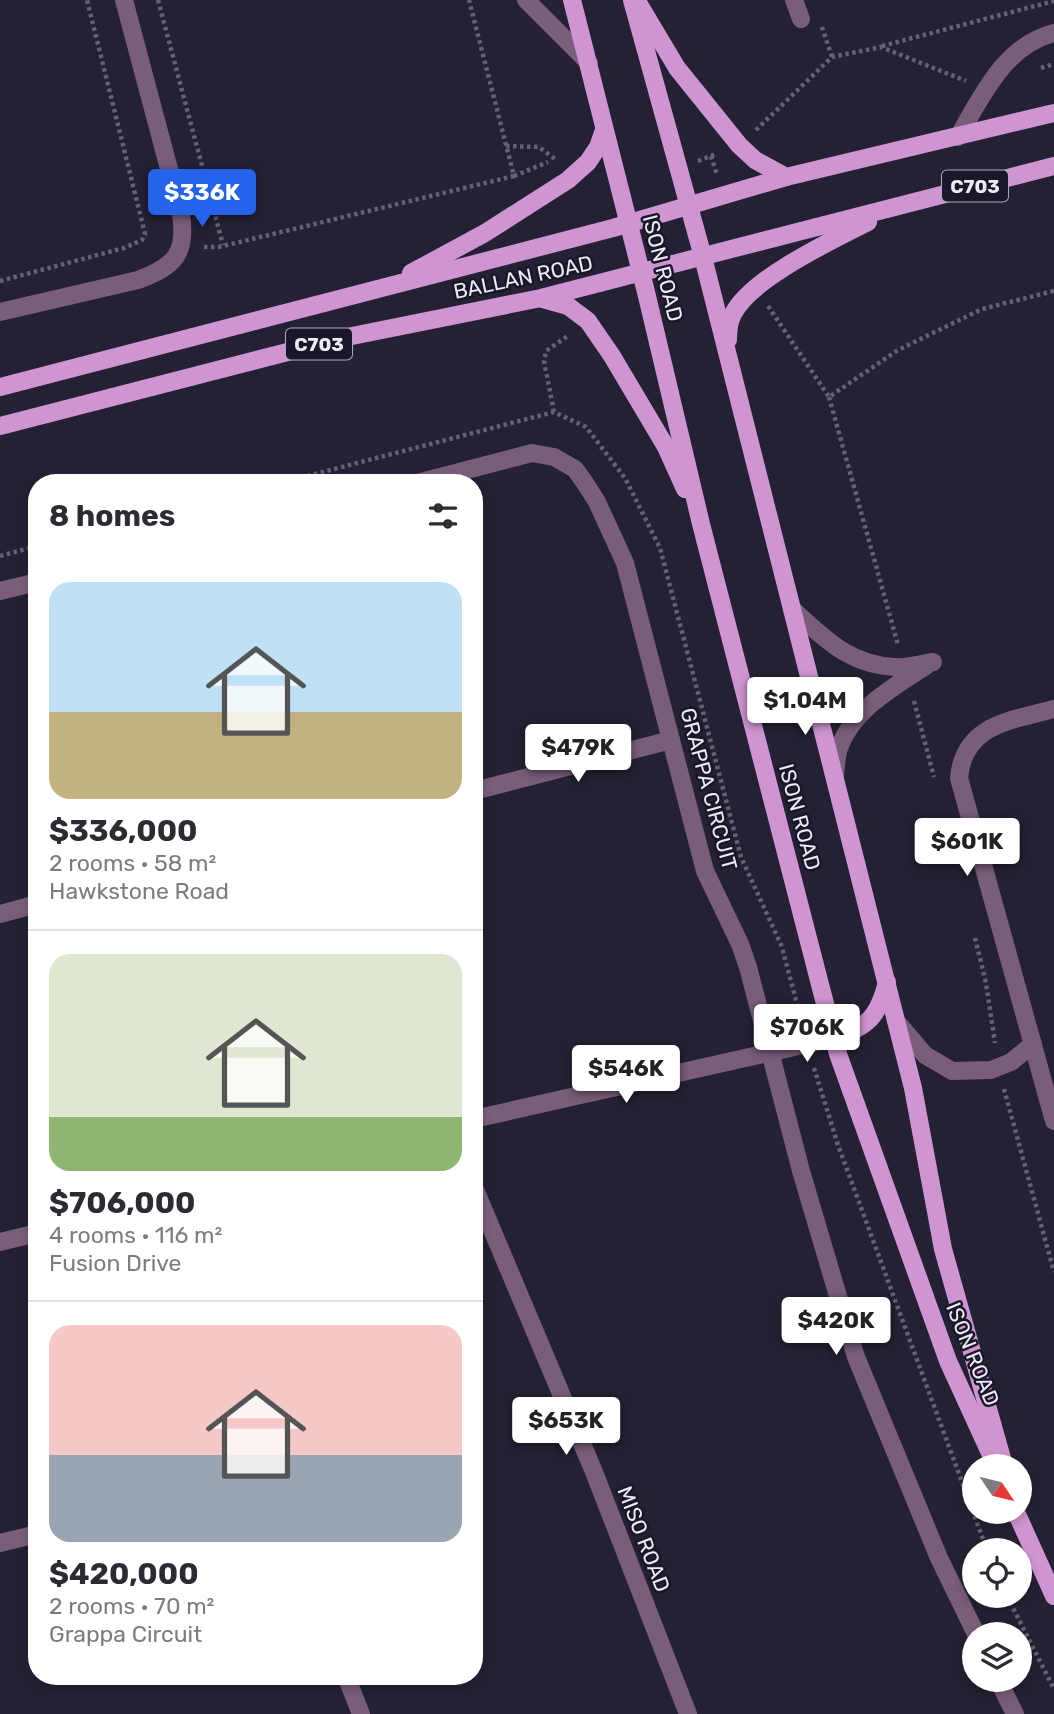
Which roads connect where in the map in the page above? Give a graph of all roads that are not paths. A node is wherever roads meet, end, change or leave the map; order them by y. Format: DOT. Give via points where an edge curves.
graph roads {
  1 [pos="124,0"];
  2 [pos="526,0"];
  3 [pos="572,0"];
  4 [pos="634,0"];
  5 [pos="794,0"];
  6 [pos="801,19"];
  7 [pos="1054,33"];
  8 [pos="589,63"];
  9 [pos="1054,113"];
  10 [pos="604,130"];
  11 [pos="958,137"];
  12 [pos="1054,166"];
  13 [pos="786,177"];
  14 [pos="689,205"];
  15 [pos="896,207"];
  16 [pos="629,224"];
  17 [pos="703,257"];
  18 [pos="641,273"];
  19 [pos="387,286"];
  20 [pos="541,298"];
  21 [pos="0,312"];
  22 [pos="727,353"];
  23 [pos="0,387"];
  24 [pos="0,426"];
  25 [pos="451,474"];
  26 [pos="701,524"];
  27 [pos="28,584"];
  28 [pos="0,591"];
  29 [pos="792,609"];
  30 [pos="1054,709"];
  31 [pos="671,740"];
  32 [pos="835,776"];
  33 [pos="483,789"];
  34 [pos="28,906"];
  35 [pos="0,914"];
  36 [pos="887,982"];
  37 [pos="896,1021"];
  38 [pos="834,1038"];
  39 [pos="1033,1044"];
  40 [pos="770,1053"];
  41 [pos="1047,1072"];
  42 [pos="483,1117"];
  43 [pos="1054,1121"];
  44 [pos="483,1208"];
  45 [pos="28,1235"];
  46 [pos="0,1242"];
  47 [pos="991,1454"];
  48 [pos="1001,1454"];
  49 [pos="1022,1524"];
  50 [pos="28,1536"];
  51 [pos="0,1543"];
  52 [pos="1054,1596"];
  53 [pos="970,1622"];
  54 [pos="350,1685"];
  55 [pos="1004,1692"];
  56 [pos="361,1714"];
  57 [pos="688,1714"];
  58 [pos="1015,1714"];
  1 -- 21 [label="street" via="181,215 181,248 172,262 156,273"];
  2 -- 8 [label="street"];
  3 -- 8 [label="main road, ISON ROAD"];
  4 -- 13 [label="main road" via="713,115 755,160"];
  4 -- 14 [label="main road, ISON ROAD"];
  5 -- 6 [label="street"];
  7 -- 11 [label="street" via="1017,51 988,85"];
  8 -- 10 [label="main road, ISON ROAD"];
  9 -- 11 [label="main road, BALLAN ROAD / C703"];
  10 -- 16 [label="main road, ISON ROAD"];
  10 -- 19 [label="main road" via="588,162 568,180 485,233"];
  11 -- 13 [label="main road, BALLAN ROAD / C703"];
  12 -- 15 [label="main road, BALLAN ROAD / C703"];
  13 -- 14 [label="main road, BALLAN ROAD / C703"];
  14 -- 16 [label="main road, BALLAN ROAD / C703"];
  14 -- 17 [label="main road, ISON ROAD"];
  15 -- 17 [label="main road, BALLAN ROAD / C703"];
  15 -- 22 [label="main road" via="756,288 733,314"];
  16 -- 18 [label="main road, ISON ROAD"];
  16 -- 19 [label="main road, BALLAN ROAD / C703"];
  17 -- 18 [label="main road, BALLAN ROAD / C703"];
  17 -- 22 [label="main road, ISON ROAD"];
  18 -- 20 [label="main road, BALLAN ROAD / C703"];
  18 -- 26 [label="main road, ISON ROAD"];
  19 -- 23 [label="main road, BALLAN ROAD / C703"];
  20 -- 24 [label="main road, BALLAN ROAD / C703" via="342,338"];
  20 -- 26 [label="main road" via="568,306 588,321 666,447"];
  22 -- 29 [label="main road, ISON ROAD"];
  25 -- 31 [label="street, GRAPPA CIRCUIT" via="531,453 554,457 575,469 597,502 625,563"];
  26 -- 38 [label="main road, ISON ROAD"];
  27 -- 28 [label="street"];
  29 -- 32 [label="main road, ISON ROAD"];
  29 -- 32 [label="street" via="835,647 864,663 906,672 854,722 839,748"];
  30 -- 39 [label="street" via="982,732 961,759 959,778"];
  31 -- 33 [label="street"];
  31 -- 40 [label="street, GRAPPA CIRCUIT" via="705,871 740,944"];
  32 -- 36 [label="main road, ISON ROAD"];
  34 -- 35 [label="street"];
  36 -- 37 [label="main road, ISON ROAD"];
  36 -- 38 [label="main road" via="873,1017 858,1030"];
  37 -- 39 [label="street" via="925,1055 952,1070 991,1070 1012,1062"];
  37 -- 48 [label="main road, ISON ROAD" via="914,1088 943,1250"];
  38 -- 40 [label="street"];
  38 -- 47 [label="main road, ISON ROAD" via="948,1360"];
  39 -- 41 [label="street"];
  40 -- 42 [label="street"];
  40 -- 53 [label="street, GRAPPA CIRCUIT" via="856,1357"];
  41 -- 43 [label="street"];
  44 -- 57 [label="street, MISO ROAD" via="594,1472"];
  45 -- 46 [label="street"];
  49 -- 52 [label="main road"];
  50 -- 51 [label="street"];
  54 -- 56 [label="street"];
  55 -- 58 [label="street"];
}
